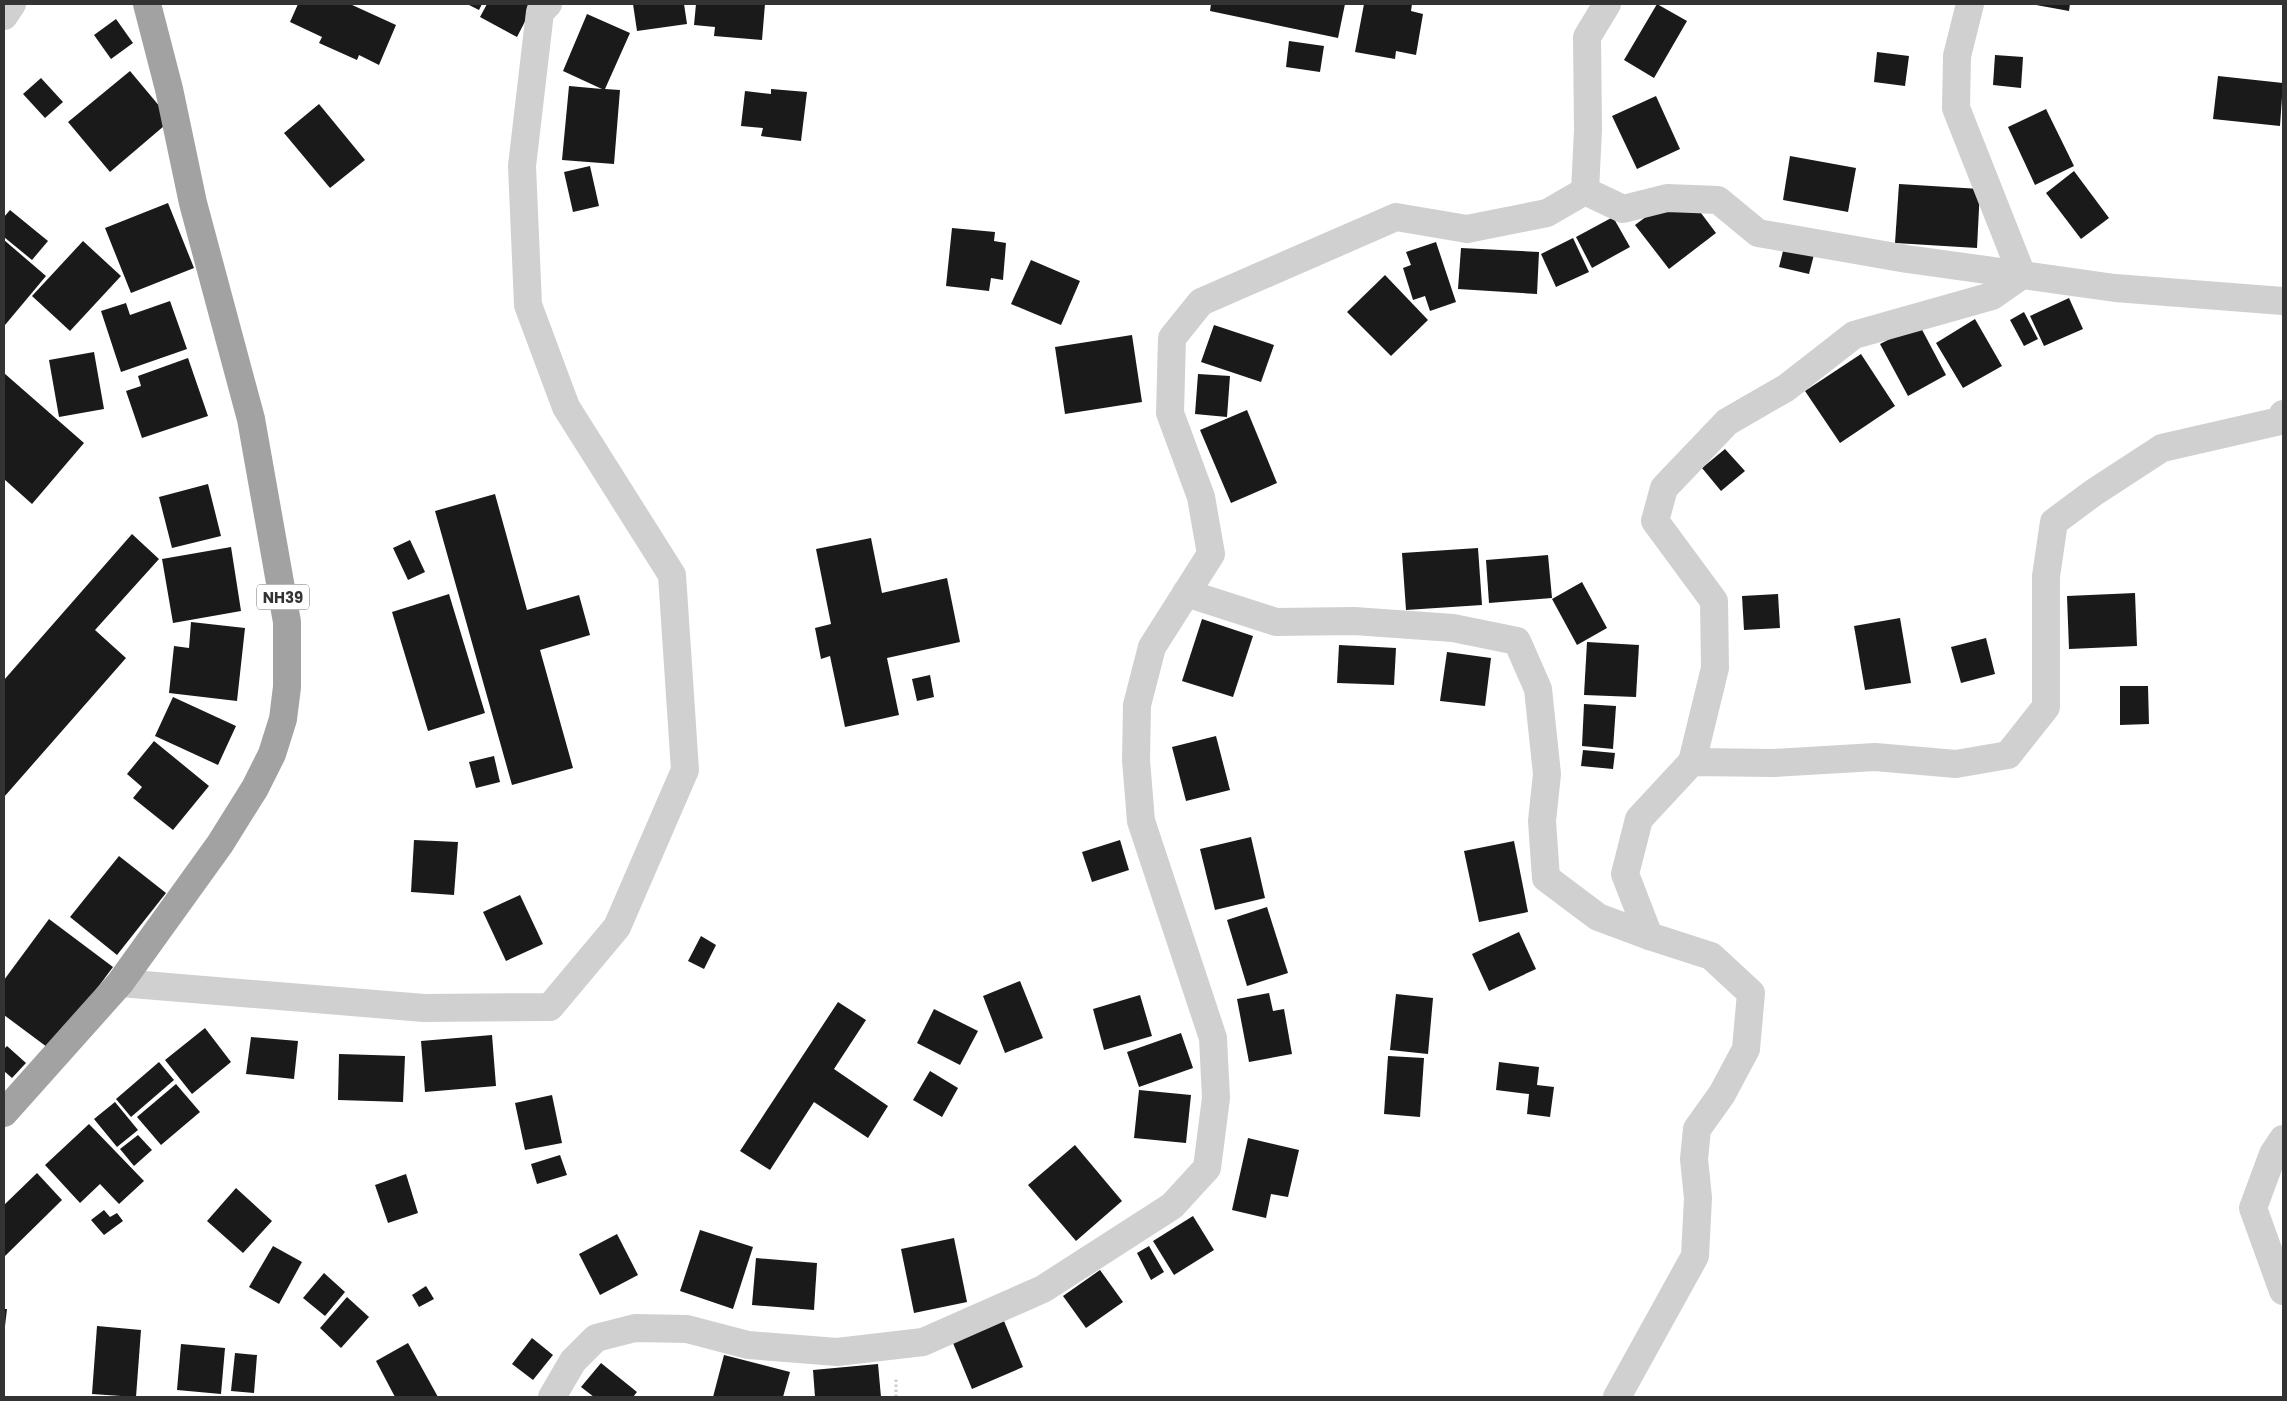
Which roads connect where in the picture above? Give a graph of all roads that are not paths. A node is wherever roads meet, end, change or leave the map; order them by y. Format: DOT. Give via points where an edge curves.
graph roads {
  1 [pos="12,4"];
  2 [pos="147,4"];
  3 [pos="548,4"];
  4 [pos="1608,4"];
  5 [pos="1970,4"];
  6 [pos="4,16"];
  7 [pos="1585,191"];
  8 [pos="2022,275"];
  9 [pos="2283,301"];
  10 [pos="2283,414"];
  11 [pos="1186,593"];
  12 [pos="1692,762"];
  13 [pos="1649,936"];
  14 [pos="120,983"];
  15 [pos="4,1113"];
  16 [pos="2283,1139"];
  17 [pos="2283,1291"];
  18 [pos="552,1397"];
  19 [pos="1617,1397"];
  1 -- 6 [label="street"];
  2 -- 14 [label="highway, NH39" via="193,203 251,419 282,584 288,660 283,719 272,754 255,788 220,844"];
  3 -- 14 [label="street" via="540,12 522,166 528,305 566,407 672,575 685,770 617,928 550,1007 424,1008"];
  4 -- 7 [label="street" via="1587,38"];
  5 -- 8 [label="street" via="1957,56 1956,108"];
  7 -- 8 [label="street" via="1623,210 1668,198 1718,200 1758,233"];
  7 -- 11 [label="street" via="1547,213 1467,229 1396,217 1201,302 1172,338 1170,413 1201,497 1211,554"];
  8 -- 9 [label="street" via="2115,288"];
  8 -- 12 [label="street" via="1992,296 1854,335 1786,388 1727,422 1664,488 1655,521 1714,601 1715,668"];
  10 -- 12 [label="street" via="2280,421 2162,448 2054,522 2046,576 2046,707 2008,755 1956,764 1875,757 1774,763"];
  11 -- 13 [label="street" via="1276,622 1354,621 1453,628 1517,641 1538,689 1547,774 1542,821 1546,878 1598,917"];
  11 -- 18 [label="street" via="1152,647 1137,705 1136,760 1141,821 1213,1038 1216,1098 1207,1168 1172,1206 1043,1289 923,1342 837,1352 748,1345 687,1329 635,1328 596,1338 573,1361"];
  12 -- 13 [label="street" via="1639,819 1625,874"];
  13 -- 19 [label="street" via="1711,956 1751,993 1746,1049 1722,1094 1697,1129 1694,1160 1698,1198 1695,1256"];
  14 -- 15 [label="highway, NH39"];
  16 -- 17 [label="street" via="2273,1154 2253,1208"];
}
